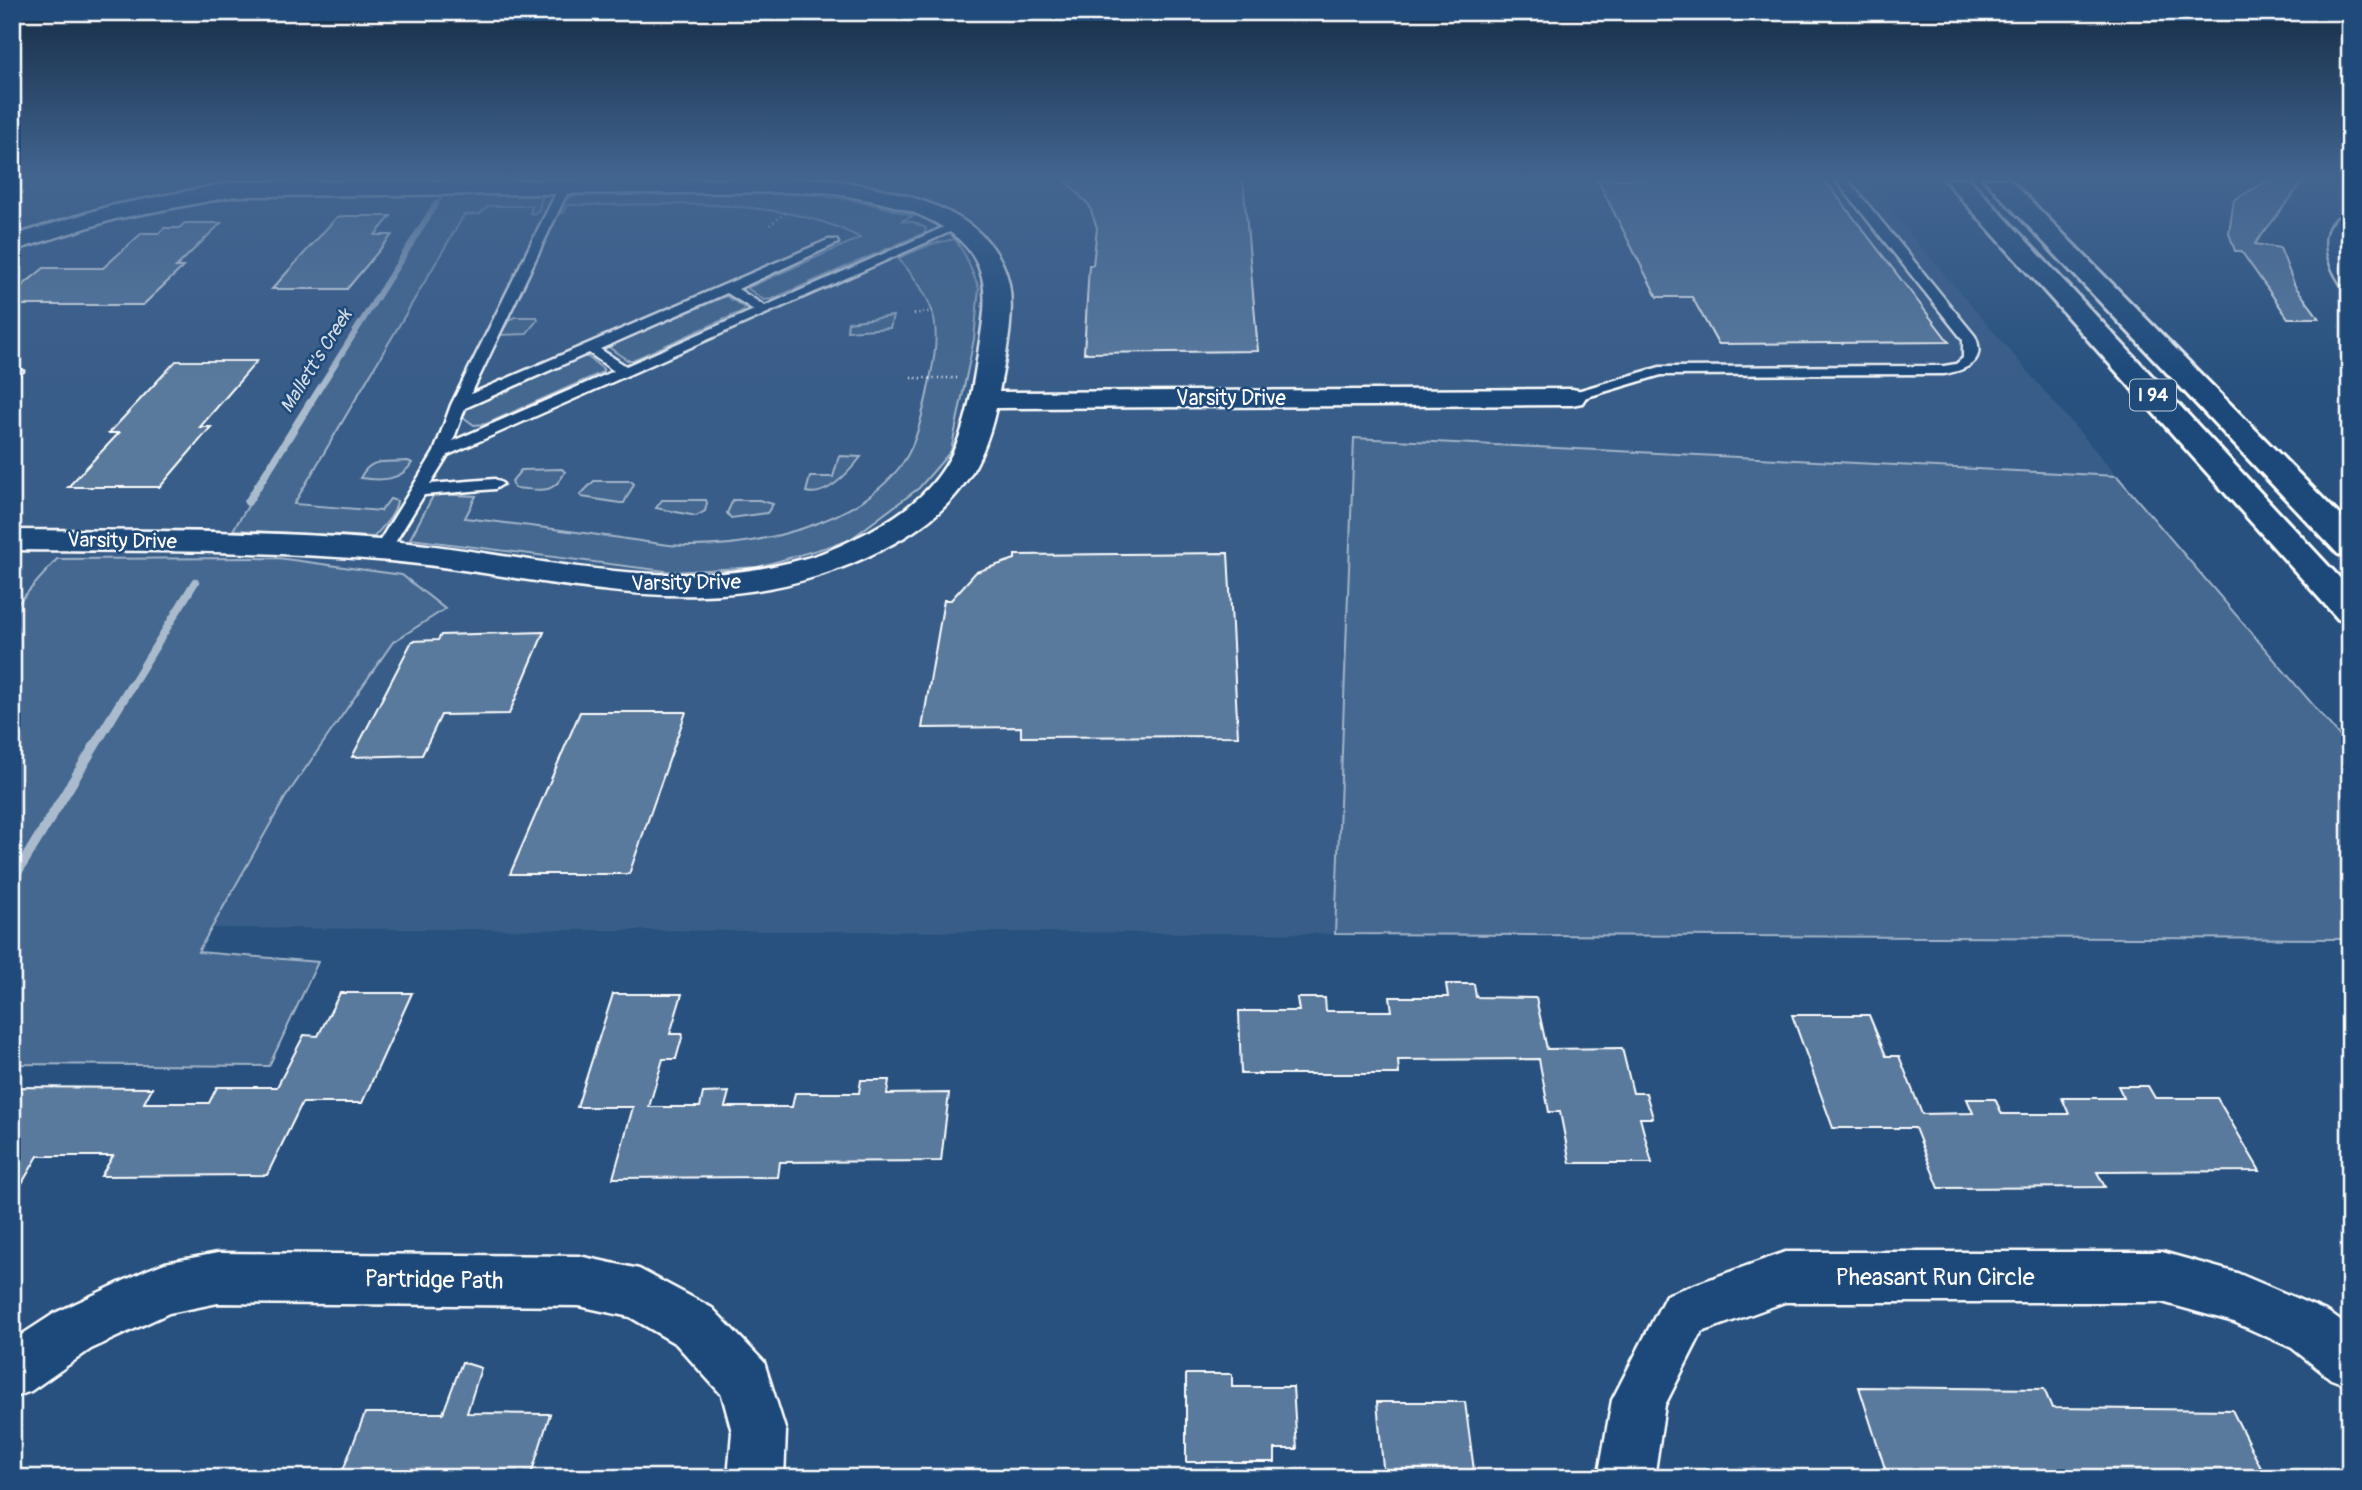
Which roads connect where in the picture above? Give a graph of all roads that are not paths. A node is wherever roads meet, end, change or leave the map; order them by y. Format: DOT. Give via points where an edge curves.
graph roads {
  1 [pos="534,249"];
  2 [pos="819,249"];
  3 [pos="908,249"];
  4 [pos="979,249"];
  5 [pos="1897,249"];
  6 [pos="2019,249"];
  7 [pos="2063,249"];
  8 [pos="2337,249"];
  9 [pos="2350,279"];
  10 [pos="728,288"];
  11 [pos="764,311"];
  12 [pos="590,348"];
  13 [pos="625,372"];
  14 [pos="975,389"];
  15 [pos="1572,397"];
  16 [pos="458,405"];
  17 [pos="442,452"];
  18 [pos="495,484"];
  19 [pos="420,489"];
  20 [pos="12,540"];
  21 [pos="2350,546"];
  22 [pos="382,550"];
  23 [pos="2350,611"];
  24 [pos="2350,1360"];
  25 [pos="12,1372"];
  26 [pos="756,1478"];
  27 [pos="1626,1478"];
  1 -- 16 [label="lane"];
  2 -- 10 [label="lane"];
  3 -- 11 [label="lane"];
  4 -- 14 [label="street" via="997,286 998,309"];
  5 -- 15 [label="lane" via="1970,339 1970,360 1960,367 1660,371"];
  6 -- 23 [label="highway, I 94"];
  7 -- 21 [label="highway, I 94"];
  8 -- 9 [label="street"];
  10 -- 11 [label="lane"];
  10 -- 12 [label="lane"];
  11 -- 13 [label="lane"];
  12 -- 13 [label="lane"];
  12 -- 16 [label="lane"];
  13 -- 17 [label="lane"];
  14 -- 15 [label="street, Varsity Drive"];
  14 -- 22 [label="street, Varsity Drive" via="969,453 937,499 887,534 816,566 757,582 636,585"];
  16 -- 17 [label="lane"];
  17 -- 19 [label="lane"];
  18 -- 19 [label="lane"];
  19 -- 22 [label="lane"];
  20 -- 22 [label="street, Varsity Drive"];
  24 -- 27 [label="street, Pheasant Run Circle" via="2310,1330 2237,1298 2162,1277 1785,1277 1684,1313 1639,1400"];
  25 -- 26 [label="street, Partridge Path" via="73,1331 165,1288 218,1278 579,1281 639,1294 694,1326 745,1381 759,1432"];
}
